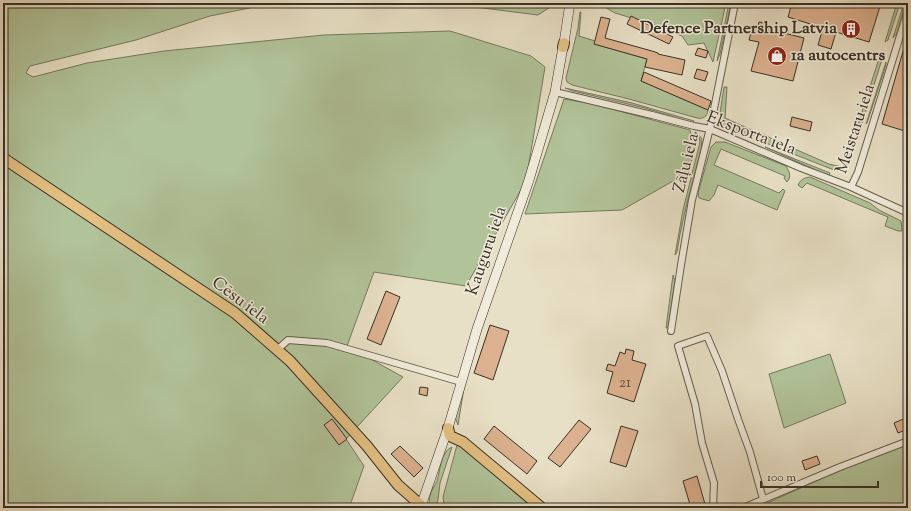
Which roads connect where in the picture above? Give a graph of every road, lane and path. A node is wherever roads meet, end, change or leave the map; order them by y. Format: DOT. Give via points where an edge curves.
graph roads {
  1 [pos="570,3"];
  2 [pos="735,3"];
  3 [pos="908,10"];
  4 [pos="556,92"];
  5 [pos="710,129"];
  6 [pos="3,158"];
  7 [pos="851,187"];
  8 [pos="908,213"];
  9 [pos="672,331"];
  10 [pos="277,350"];
  11 [pos="461,382"];
  12 [pos="448,428"];
  13 [pos="908,441"];
  14 [pos="764,499"];
  15 [pos="423,507"];
  16 [pos="542,508"];
  17 [pos="713,508"];
  18 [pos="743,508"];
  1 -- 4 [label="main road, Kauguru iela"];
  2 -- 5 [label="street, Zāļu iela"];
  3 -- 7 [label="street, Meistaru iela" via="858,172"];
  4 -- 5 [label="street, Eksporta iela"];
  4 -- 11 [label="main road, Kauguru iela"];
  5 -- 7 [label="street, Eksporta iela"];
  5 -- 9 [label="street, Zāļu iela" via="692,200"];
  6 -- 10 [label="main road, Cēsu iela" via="235,313"];
  7 -- 8 [label="street, Eksporta iela"];
  10 -- 11 [label="street" via="288,340 327,343"];
  10 -- 15 [label="main road, Cēsu iela" via="362,440 398,485"];
  11 -- 12 [label="main road, Kauguru iela"];
  12 -- 15 [label="main road, Kauguru iela"];
  12 -- 16 [label="main road" via="450,436 463,442"];
  13 -- 14 [label="street"];
  14 -- 17 [label="street" via="750,452 708,336 678,346 714,483"];
  14 -- 18 [label="street"];
}
